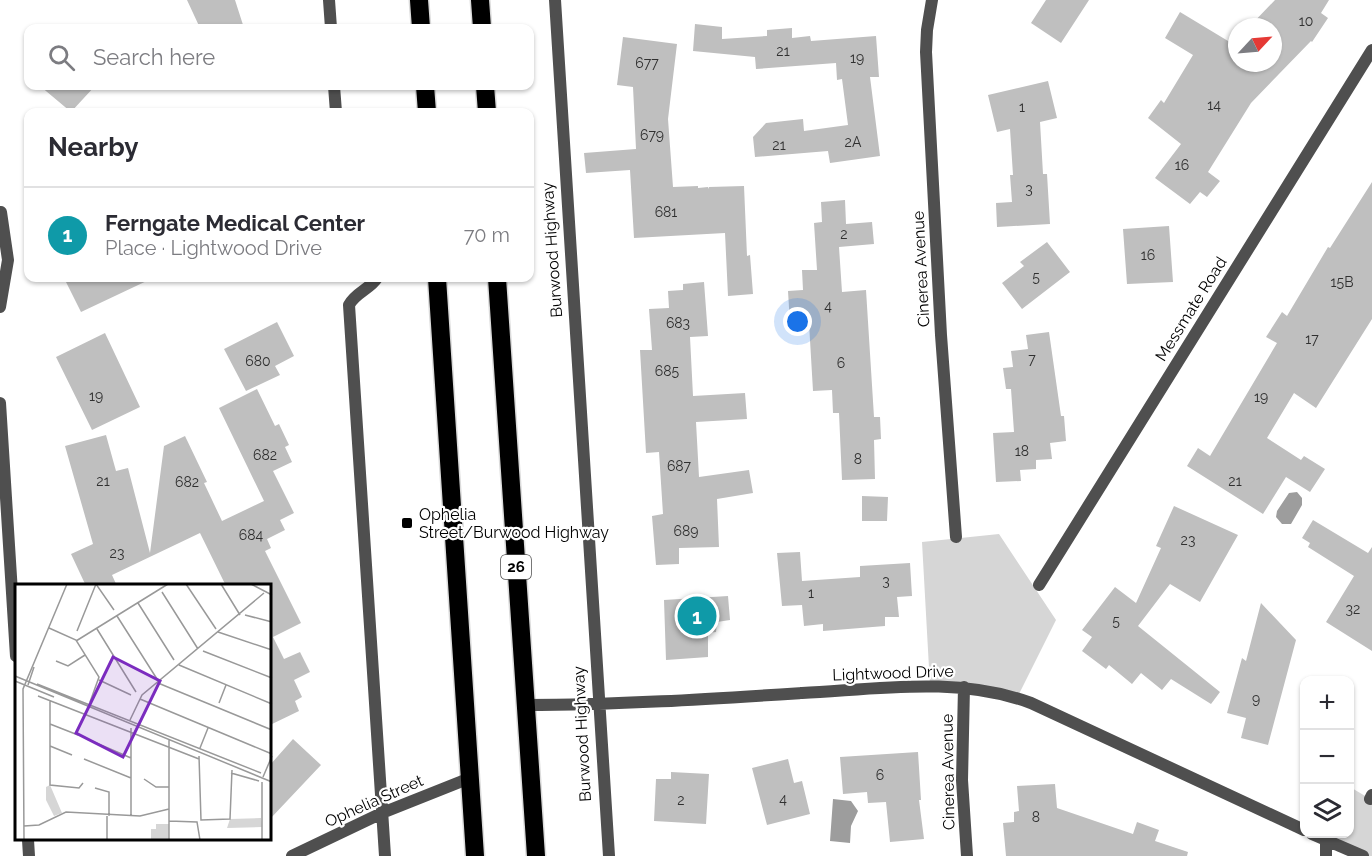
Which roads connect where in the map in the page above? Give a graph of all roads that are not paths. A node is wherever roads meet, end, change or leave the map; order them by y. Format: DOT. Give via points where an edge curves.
graph roads {
  1 [pos="329,0"];
  2 [pos="419,0"];
  3 [pos="480,0"];
  4 [pos="555,0"];
  5 [pos="932,0"];
  6 [pos="331,24"];
  7 [pos="421,24"];
  8 [pos="482,24"];
  9 [pos="1372,50"];
  10 [pos="334,90"];
  11 [pos="425,90"];
  12 [pos="485,90"];
  13 [pos="336,108"];
  14 [pos="427,108"];
  15 [pos="487,108"];
  16 [pos="1,212"];
  17 [pos="374,282"];
  18 [pos="437,282"];
  19 [pos="497,282"];
  20 [pos="0,307"];
  21 [pos="0,403"];
  22 [pos="956,537"];
  23 [pos="1039,585"];
  24 [pos="15,640"];
  25 [pos="964,687"];
  26 [pos="525,705"];
  27 [pos="601,705"];
  28 [pos="470,778"];
  29 [pos="382,813"];
  30 [pos="1300,828"];
  31 [pos="1326,839"];
  32 [pos="28,841"];
  33 [pos="29,856"];
  34 [pos="292,856"];
  35 [pos="385,856"];
  36 [pos="475,856"];
  37 [pos="536,856"];
  38 [pos="609,856"];
  39 [pos="967,856"];
  40 [pos="1326,856"];
  41 [pos="1363,856"];
  1 -- 6 [label="street"];
  2 -- 7 [label="highway"];
  3 -- 8 [label="highway"];
  4 -- 27 [label="street, Burwood Highway"];
  5 -- 22 [label="street, Cinerea Avenue" via="926,52 940,335"];
  9 -- 23 [label="street, Messmate Road"];
  10 -- 13 [label="street"];
  11 -- 14 [label="highway"];
  12 -- 15 [label="highway"];
  16 -- 20 [label="street" via="9,251"];
  17 -- 29 [label="street" via="349,306"];
  18 -- 28 [label="highway"];
  19 -- 26 [label="highway, 26"];
  21 -- 24 [label="street"];
  25 -- 27 [label="street, Lightwood Drive"];
  25 -- 30 [label="street, Lightwood Drive" via="1008,695 1031,704"];
  25 -- 39 [label="street, Cinerea Avenue"];
  26 -- 27 [label="street, Lightwood Drive"];
  26 -- 37 [label="highway, 26"];
  27 -- 38 [label="street, Burwood Highway"];
  28 -- 29 [label="street, Ophelia Street"];
  28 -- 36 [label="highway"];
  29 -- 34 [label="street, Ophelia Street"];
  29 -- 35 [label="street"];
  31 -- 40 [label="street"];
  31 -- 41 [label="street"];
  32 -- 33 [label="street"];
}
